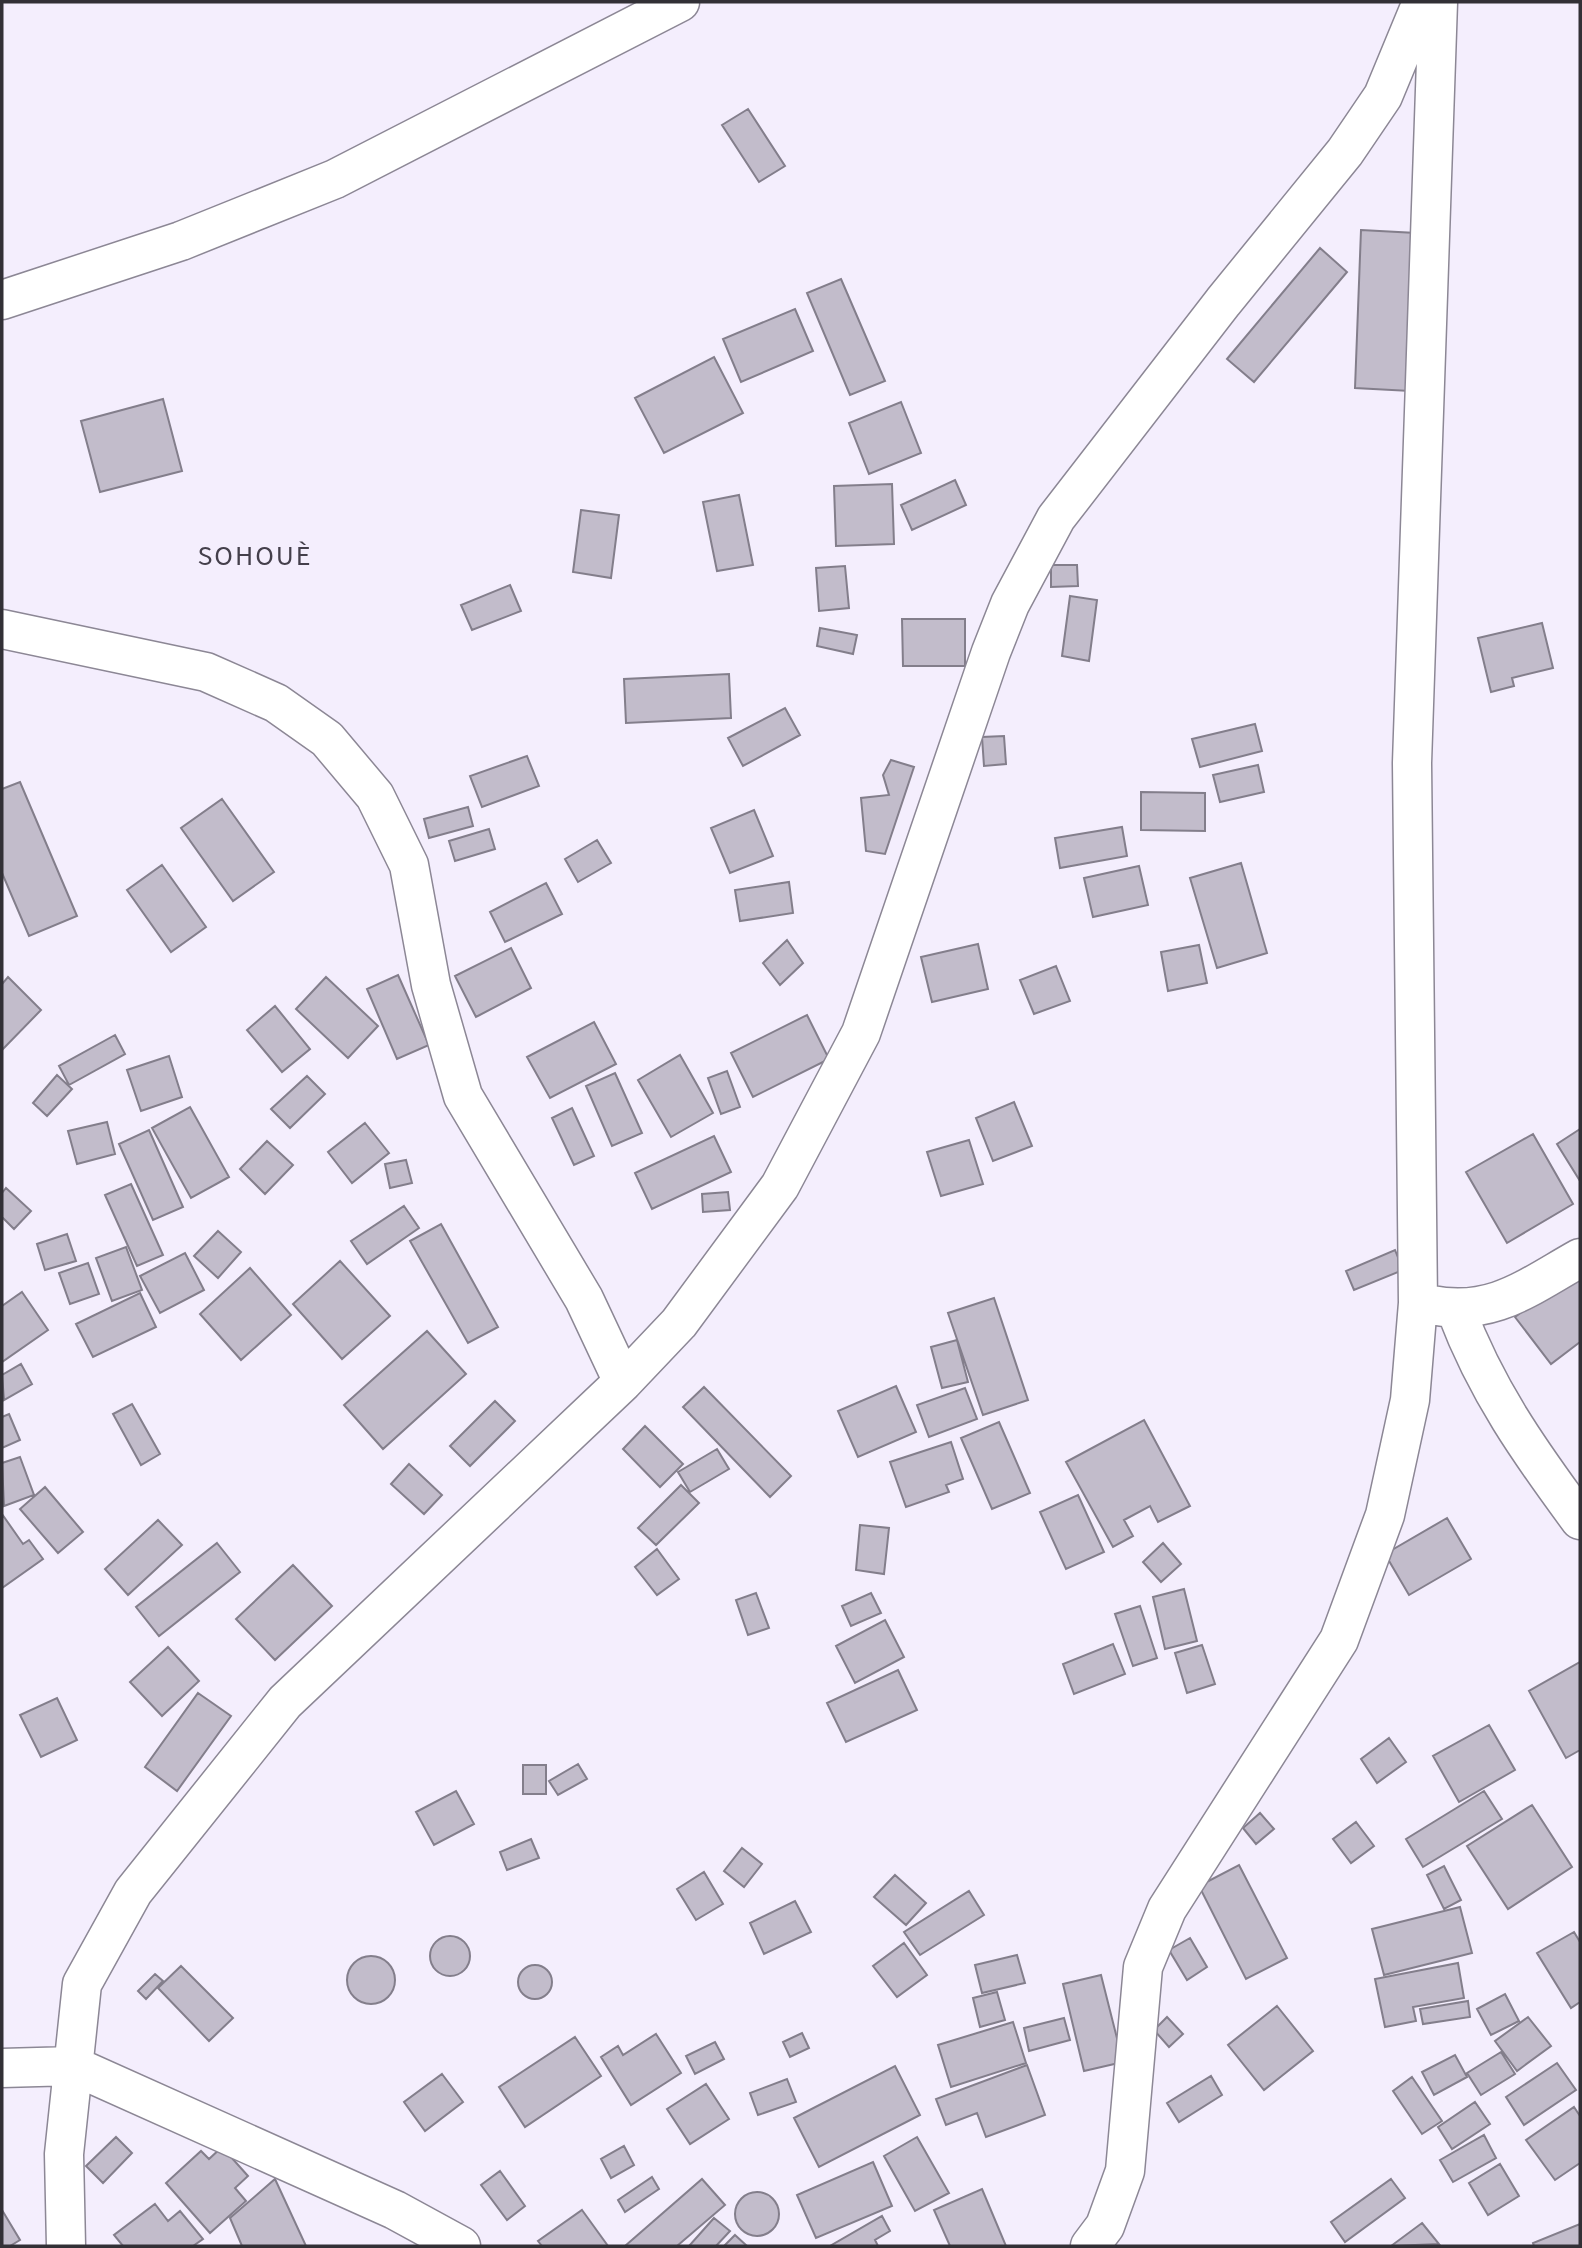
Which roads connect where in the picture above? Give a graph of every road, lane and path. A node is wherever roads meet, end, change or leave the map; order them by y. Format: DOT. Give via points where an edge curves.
graph roads {
  1 [pos="680,2"];
  2 [pos="1422,2"];
  3 [pos="1438,2"];
  4 [pos="2,300"];
  5 [pos="2,629"];
  6 [pos="1580,1258"];
  7 [pos="1418,1303"];
  8 [pos="1455,1310"];
  9 [pos="623,1382"];
  10 [pos="1580,1520"];
  11 [pos="74,2066"];
  12 [pos="2,2068"];
  13 [pos="446,2243"];
  14 [pos="66,2246"];
  15 [pos="1090,2246"];
  1 -- 4 [label="street" via="335,179 181,241"];
  2 -- 9 [label="street" via="1383,96 1345,152 1106,453 1034,554 991,652 861,1033 780,1186 679,1323"];
  3 -- 7 [label="street" via="1412,763"];
  5 -- 9 [label="street" via="206,672 276,703 327,739 375,796 409,865 431,985 463,1096 584,1299"];
  6 -- 8 [label="street" via="1483,1308"];
  7 -- 8 [label="street"];
  7 -- 15 [label="street" via="1410,1400 1385,1515 1339,1640 1167,1909 1143,1967 1125,2171 1105,2226"];
  8 -- 10 [label="street" via="1474,1359 1506,1418"];
  9 -- 11 [label="street" via="285,1702 207,1797 132,1892 82,1984"];
  11 -- 12 [label="street"];
  11 -- 13 [label="street" via="395,2210"];
  11 -- 14 [label="street" via="64,2154"];
}
